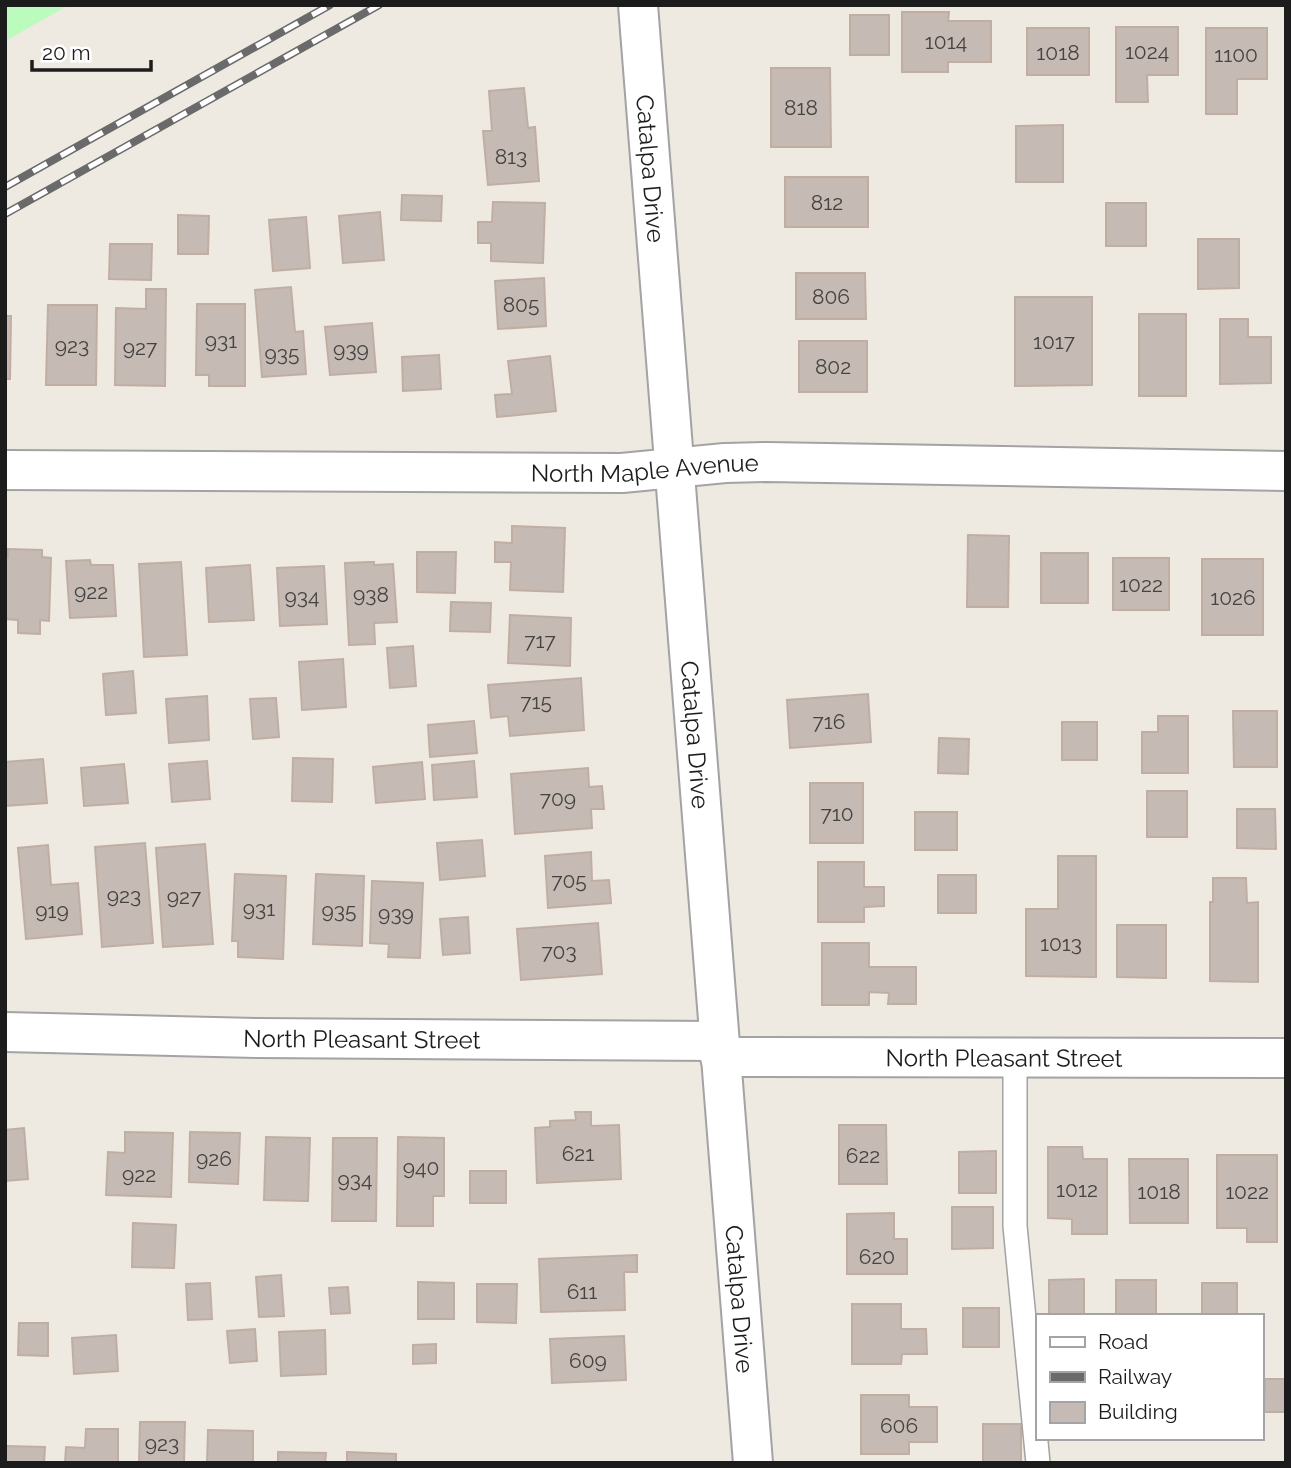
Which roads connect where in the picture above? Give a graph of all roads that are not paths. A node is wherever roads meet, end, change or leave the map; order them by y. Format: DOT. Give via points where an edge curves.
graph roads {
  1 [pos="638,5"];
  2 [pos="676,468"];
  3 [pos="5,470"];
  4 [pos="1286,471"];
  5 [pos="5,1032"];
  6 [pos="720,1049"];
  7 [pos="1015,1056"];
  8 [pos="1286,1058"];
  9 [pos="754,1463"];
  10 [pos="1038,1463"];
  1 -- 2 [label="street, Catalpa Drive"];
  2 -- 3 [label="street, North Maple Avenue" via="622,474"];
  2 -- 4 [label="street, North Maple Avenue" via="767,463"];
  2 -- 6 [label="street, Catalpa Drive"];
  5 -- 6 [label="street, North Pleasant Street"];
  6 -- 7 [label="street, North Pleasant Street"];
  6 -- 9 [label="street, Catalpa Drive"];
  7 -- 8 [label="street, North Pleasant Street"];
  7 -- 10 [label="lane" via="1015,1226"];
}
